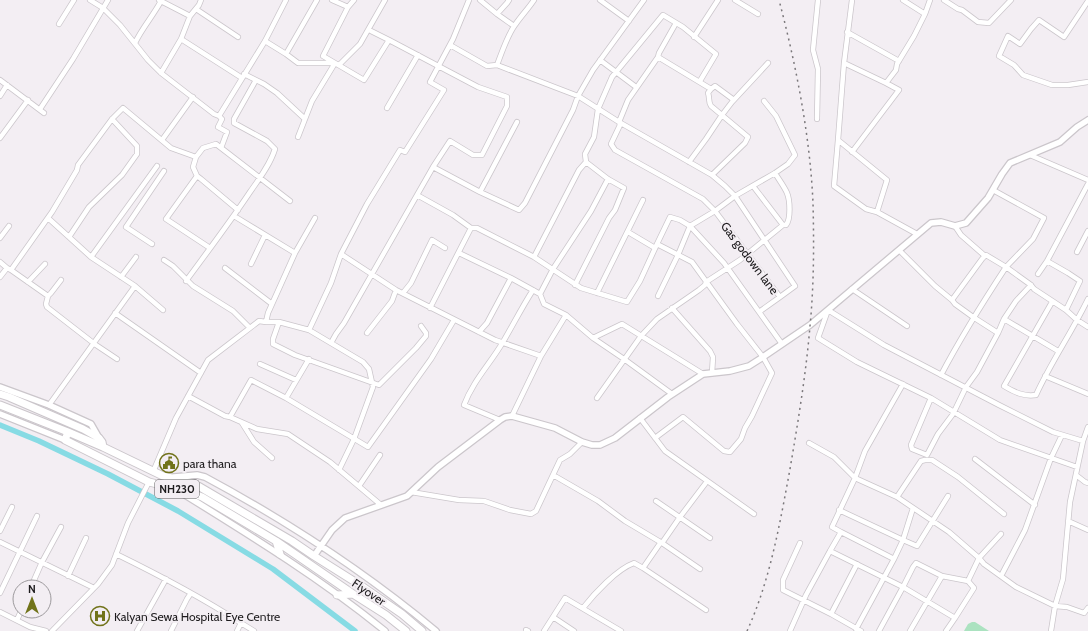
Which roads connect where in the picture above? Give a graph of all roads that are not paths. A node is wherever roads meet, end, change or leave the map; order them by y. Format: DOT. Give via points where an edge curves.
graph roads {
  1 [pos="74,0"];
  2 [pos="90,0"];
  3 [pos="108,0"];
  4 [pos="201,0"];
  5 [pos="286,0"];
  6 [pos="317,0"];
  7 [pos="332,0"];
  8 [pos="354,0"];
  9 [pos="385,0"];
  10 [pos="469,0"];
  11 [pos="480,0"];
  12 [pos="509,0"];
  13 [pos="534,0"];
  14 [pos="600,0"];
  15 [pos="718,0"];
  16 [pos="735,0"];
  17 [pos="818,0"];
  18 [pos="852,0"];
  19 [pos="903,0"];
  20 [pos="930,0"];
  21 [pos="944,0"];
  22 [pos="1011,0"];
  23 [pos="160,1"];
  24 [pos="642,1"];
  25 [pos="1088,1"];
  26 [pos="348,7"];
  27 [pos="103,8"];
  28 [pos="196,9"];
  29 [pos="497,14"];
  30 [pos="758,14"];
  31 [pos="925,14"];
  32 [pos="190,16"];
  33 [pos="629,21"];
  34 [pos="676,23"];
  35 [pos="59,24"];
  36 [pos="514,26"];
  37 [pos="372,31"];
  38 [pos="848,32"];
  39 [pos="238,37"];
  40 [pos="694,37"];
  41 [pos="181,39"];
  42 [pos="389,40"];
  43 [pos="265,41"];
  44 [pos="135,43"];
  45 [pos="450,45"];
  46 [pos="286,54"];
  47 [pos="418,55"];
  48 [pos="658,58"];
  49 [pos="600,60"];
  50 [pos="899,61"];
  51 [pos="768,63"];
  52 [pos="844,63"];
  53 [pos="337,64"];
  54 [pos="497,65"];
  55 [pos="438,66"];
  56 [pos="616,72"];
  57 [pos="160,73"];
  58 [pos="243,76"];
  59 [pos="0,80"];
  60 [pos="256,80"];
  61 [pos="700,81"];
  62 [pos="1088,82"];
  63 [pos="886,83"];
  64 [pos="7,85"];
  65 [pos="636,87"];
  66 [pos="711,89"];
  67 [pos="0,96"];
  68 [pos="578,96"];
  69 [pos="193,97"];
  70 [pos="28,100"];
  71 [pos="734,100"];
  72 [pos="764,101"];
  73 [pos="387,108"];
  74 [pos="598,108"];
  75 [pos="219,116"];
  76 [pos="722,116"];
  77 [pos="112,119"];
  78 [pos="305,119"];
  79 [pos="817,120"];
  80 [pos="1088,120"];
  81 [pos="517,122"];
  82 [pos="619,122"];
  83 [pos="0,138"];
  84 [pos="298,138"];
  85 [pos="162,140"];
  86 [pos="838,140"];
  87 [pos="221,148"];
  88 [pos="852,152"];
  89 [pos="1030,155"];
  90 [pos="196,157"];
  91 [pos="586,162"];
  92 [pos="688,162"];
  93 [pos="157,166"];
  94 [pos="433,168"];
  95 [pos="164,171"];
  96 [pos="775,173"];
  97 [pos="712,175"];
  98 [pos="197,176"];
  99 [pos="260,178"];
  100 [pos="608,179"];
  101 [pos="1088,180"];
  102 [pos="1088,184"];
  103 [pos="753,186"];
  104 [pos="993,190"];
  105 [pos="480,192"];
  106 [pos="417,195"];
  107 [pos="735,196"];
  108 [pos="643,200"];
  109 [pos="290,201"];
  110 [pos="238,210"];
  111 [pos="715,211"];
  112 [pos="877,212"];
  113 [pos="234,216"];
  114 [pos="48,218"];
  115 [pos="315,218"];
  116 [pos="116,221"];
  117 [pos="783,225"];
  118 [pos="9,226"];
  119 [pos="690,226"];
  120 [pos="955,226"];
  121 [pos="126,227"];
  122 [pos="471,228"];
  123 [pos="1088,231"];
  124 [pos="628,232"];
  125 [pos="917,234"];
  126 [pos="265,235"];
  127 [pos="69,237"];
  128 [pos="0,238"];
  129 [pos="765,240"];
  130 [pos="152,244"];
  131 [pos="656,246"];
  132 [pos="210,248"];
  133 [pos="446,248"];
  134 [pos="900,250"];
  135 [pos="1077,252"];
  136 [pos="295,253"];
  137 [pos="459,253"];
  138 [pos="342,254"];
  139 [pos="748,254"];
  140 [pos="678,255"];
  141 [pos="984,256"];
  142 [pos="91,257"];
  143 [pos="136,257"];
  144 [pos="534,257"];
  145 [pos="164,260"];
  146 [pos="1047,261"];
  147 [pos="0,262"];
  148 [pos="45,264"];
  149 [pos="251,264"];
  150 [pos="1006,267"];
  151 [pos="225,268"];
  152 [pos="727,268"];
  153 [pos="9,269"];
  154 [pos="553,269"];
  155 [pos="1038,274"];
  156 [pos="372,275"];
  157 [pos="0,277"];
  158 [pos="121,277"];
  159 [pos="511,278"];
  160 [pos="61,280"];
  161 [pos="186,281"];
  162 [pos="28,282"];
  163 [pos="706,282"];
  164 [pos="575,284"];
  165 [pos="1031,285"];
  166 [pos="135,286"];
  167 [pos="396,290"];
  168 [pos="533,290"];
  169 [pos="852,290"];
  170 [pos="403,293"];
  171 [pos="597,293"];
  172 [pos="540,294"];
  173 [pos="48,296"];
  174 [pos="658,296"];
  175 [pos="780,297"];
  176 [pos="1088,299"];
  177 [pos="952,300"];
  178 [pos="1052,302"];
  179 [pos="272,304"];
  180 [pos="430,308"];
  181 [pos="672,308"];
  182 [pos="163,310"];
  183 [pos="828,310"];
  184 [pos="1066,310"];
  185 [pos="759,312"];
  186 [pos="115,313"];
  187 [pos="566,315"];
  188 [pos="973,317"];
  189 [pos="1004,318"];
  190 [pos="454,320"];
  191 [pos="1077,320"];
  192 [pos="266,322"];
  193 [pos="279,322"];
  194 [pos="421,326"];
  195 [pos="907,326"];
  196 [pos="1088,327"];
  197 [pos="250,328"];
  198 [pos="309,330"];
  199 [pos="367,332"];
  200 [pos="479,332"];
  201 [pos="998,333"];
  202 [pos="641,336"];
  203 [pos="1033,336"];
  204 [pos="593,338"];
  205 [pos="93,342"];
  206 [pos="502,342"];
  207 [pos="331,343"];
  208 [pos="782,344"];
  209 [pos="1058,351"];
  210 [pos="541,356"];
  211 [pos="764,357"];
  212 [pos="117,359"];
  213 [pos="309,359"];
  214 [pos="624,359"];
  215 [pos="260,364"];
  216 [pos="201,373"];
  217 [pos="712,373"];
  218 [pos="704,374"];
  219 [pos="941,375"];
  220 [pos="1045,376"];
  221 [pos="296,380"];
  222 [pos="372,382"];
  223 [pos="903,384"];
  224 [pos="0,387"];
  225 [pos="966,387"];
  226 [pos="0,394"];
  227 [pos="672,394"];
  228 [pos="1088,394"];
  229 [pos="188,396"];
  230 [pos="286,398"];
  231 [pos="597,398"];
  232 [pos="931,398"];
  233 [pos="49,405"];
  234 [pos="0,406"];
  235 [pos="954,412"];
  236 [pos="0,414"];
  237 [pos="512,416"];
  238 [pos="230,417"];
  239 [pos="640,418"];
  240 [pos="500,420"];
  241 [pos="242,422"];
  242 [pos="1088,427"];
  243 [pos="68,432"];
  244 [pos="1062,435"];
  245 [pos="99,438"];
  246 [pos="655,438"];
  247 [pos="354,439"];
  248 [pos="64,440"];
  249 [pos="1083,441"];
  250 [pos="582,442"];
  251 [pos="809,443"];
  252 [pos="103,447"];
  253 [pos="380,456"];
  254 [pos="272,458"];
  255 [pos="1051,458"];
  256 [pos="975,459"];
  257 [pos="1078,467"];
  258 [pos="339,470"];
  259 [pos="153,472"];
  260 [pos="553,475"];
  261 [pos="1076,475"];
  262 [pos="168,477"];
  263 [pos="855,478"];
  264 [pos="149,482"];
  265 [pos="1088,483"];
  266 [pos="705,484"];
  267 [pos="359,486"];
  268 [pos="173,488"];
  269 [pos="411,492"];
  270 [pos="948,496"];
  271 [pos="897,497"];
  272 [pos="656,501"];
  273 [pos="381,505"];
  274 [pos="1035,505"];
  275 [pos="12,507"];
  276 [pos="913,508"];
  277 [pos="839,510"];
  278 [pos="754,514"];
  279 [pos="1004,514"];
  280 [pos="38,516"];
  281 [pos="680,517"];
  282 [pos="932,521"];
  283 [pos="1068,521"];
  284 [pos="61,527"];
  285 [pos="1088,530"];
  286 [pos="0,531"];
  287 [pos="840,532"];
  288 [pos="1001,534"];
  289 [pos="86,538"];
  290 [pos="710,538"];
  291 [pos="903,540"];
  292 [pos="276,541"];
  293 [pos="0,542"];
  294 [pos="662,543"];
  295 [pos="800,543"];
  296 [pos="321,546"];
  297 [pos="830,551"];
  298 [pos="21,552"];
  299 [pos="116,554"];
  300 [pos="280,554"];
  301 [pos="314,556"];
  302 [pos="979,558"];
  303 [pos="894,559"];
  304 [pos="42,562"];
  305 [pos="857,564"];
  306 [pos="643,568"];
  307 [pos="700,569"];
  308 [pos="68,576"];
  309 [pos="942,576"];
  310 [pos="1000,576"];
  311 [pos="884,578"];
  312 [pos="35,579"];
  313 [pos="166,579"];
  314 [pos="968,581"];
  315 [pos="94,588"];
  316 [pos="903,588"];
  317 [pos="0,593"];
  318 [pos="191,593"];
  319 [pos="353,594"];
  320 [pos="337,595"];
  321 [pos="804,600"];
  322 [pos="927,602"];
  323 [pos="1055,606"];
  324 [pos="583,608"];
  325 [pos="1088,608"];
  326 [pos="706,610"];
  327 [pos="0,612"];
  328 [pos="831,614"];
  329 [pos="553,617"];
  330 [pos="955,618"];
  331 [pos="17,620"];
  332 [pos="241,623"];
  333 [pos="858,630"];
  334 [pos="46,631"];
  335 [pos="52,631"];
  336 [pos="137,631"];
  337 [pos="171,631"];
  338 [pos="237,631"];
  339 [pos="254,631"];
  340 [pos="385,631"];
  341 [pos="406,631"];
  342 [pos="422,631"];
  343 [pos="436,631"];
  344 [pos="544,631"];
  345 [pos="574,631"];
  346 [pos="620,631"];
  347 [pos="790,631"];
  348 [pos="879,631"];
  349 [pos="910,631"];
  350 [pos="946,631"];
  351 [pos="1051,631"];
  1 -- 35 [label="street"];
  2 -- 27 [label="street"];
  3 -- 27 [label="street"];
  4 -- 28 [label="street"];
  5 -- 43 [label="street"];
  6 -- 46 [label="street"];
  7 -- 26 [label="street"];
  8 -- 26 [label="street"];
  9 -- 53 [label="street" via="360,44"];
  10 -- 45 [label="street"];
  11 -- 29 [label="street"];
  12 -- 29 [label="street"];
  13 -- 36 [label="street"];
  14 -- 33 [label="street"];
  15 -- 40 [label="street"];
  16 -- 30 [label="street"];
  17 -- 79 [label="street" via="813,50 818,69"];
  18 -- 38 [label="street"];
  19 -- 31 [label="street"];
  20 -- 31 [label="street"];
  21 -- 22 [label="street" via="978,22 989,23"];
  23 -- 32 [label="street"];
  23 -- 44 [label="street"];
  24 -- 33 [label="street"];
  25 -- 62 [label="street" via="1064,37 1039,20 1020,44 1008,36 999,56 1014,65 1023,75 1052,85"];
  26 -- 53 [label="street" via="323,56"];
  27 -- 44 [label="street"];
  27 -- 70 [label="street" via="42,111"];
  28 -- 32 [label="street"];
  28 -- 39 [label="street"];
  29 -- 36 [label="street"];
  31 -- 50 [label="street"];
  32 -- 41 [label="street"];
  33 -- 49 [label="street"];
  34 -- 40 [label="street"];
  34 -- 48 [label="street"];
  34 -- 56 [label="street" via="662,15"];
  36 -- 54 [label="street"];
  37 -- 42 [label="street"];
  38 -- 50 [label="street"];
  38 -- 52 [label="street"];
  40 -- 61 [label="street" via="716,54"];
  41 -- 57 [label="street"];
  41 -- 58 [label="street"];
  42 -- 47 [label="street"];
  42 -- 53 [label="street" via="364,80"];
  43 -- 46 [label="street"];
  43 -- 58 [label="street"];
  44 -- 57 [label="street"];
  45 -- 54 [label="street" via="487,66"];
  45 -- 55 [label="street"];
  46 -- 53 [label="street" via="298,63"];
  47 -- 55 [label="street"];
  47 -- 73 [label="street"];
  48 -- 61 [label="street"];
  48 -- 65 [label="street"];
  49 -- 56 [label="street"];
  49 -- 68 [label="street"];
  50 -- 63 [label="street"];
  51 -- 71 [label="street"];
  52 -- 63 [label="street"];
  52 -- 86 [label="street"];
  53 -- 78 [label="street" via="312,101"];
  54 -- 68 [label="street"];
  55 -- 94 [label="street" via="478,87 507,97 507,106 482,155 473,155 450,141"];
  55 -- 138 [label="street" via="430,82 444,90 405,152 400,150 388,168"];
  56 -- 65 [label="street"];
  56 -- 74 [label="street"];
  57 -- 69 [label="street"];
  58 -- 60 [label="street"];
  58 -- 75 [label="street"];
  59 -- 64 [label="street"];
  60 -- 78 [label="street" via="277,93"];
  60 -- 99 [label="street" via="234,123 275,149"];
  61 -- 66 [label="street"];
  63 -- 88 [label="street" via="899,90"];
  64 -- 67 [label="street"];
  64 -- 70 [label="street"];
  65 -- 82 [label="street"];
  66 -- 71 [label="street" via="715,86"];
  66 -- 76 [label="street" via="708,93 709,102"];
  68 -- 74 [label="street"];
  68 -- 105 [label="street" via="570,117 519,210"];
  69 -- 75 [label="street"];
  69 -- 85 [label="street"];
  70 -- 83 [label="street"];
  71 -- 76 [label="street"];
  72 -- 96 [label="street" via="776,116 795,155 788,164"];
  74 -- 82 [label="street"];
  74 -- 91 [label="street" via="594,137 585,154"];
  75 -- 87 [label="street" via="222,119 218,127 227,132"];
  76 -- 92 [label="street"];
  76 -- 97 [label="street" via="748,138"];
  77 -- 85 [label="street" via="123,108"];
  77 -- 114 [label="street" via="78,165"];
  77 -- 127 [label="street" via="137,146 137,154 122,175 89,207"];
  78 -- 84 [label="street"];
  80 -- 89 [label="street" via="1060,142"];
  81 -- 105 [label="street"];
  82 -- 92 [label="street"];
  82 -- 111 [label="street, Gas godown lane" via="620,126 611,144 615,150 703,199"];
  85 -- 90 [label="street" via="171,148"];
  86 -- 88 [label="street"];
  86 -- 112 [label="street" via="834,186 866,209"];
  87 -- 90 [label="street" via="216,144 203,148"];
  87 -- 99 [label="street"];
  88 -- 112 [label="street" via="887,180"];
  89 -- 101 [label="street"];
  89 -- 104 [label="street" via="1010,164"];
  90 -- 98 [label="street" via="194,167"];
  91 -- 100 [label="street"];
  91 -- 144 [label="street" via="579,170"];
  92 -- 97 [label="street"];
  93 -- 116 [label="street"];
  94 -- 105 [label="street"];
  94 -- 106 [label="street"];
  95 -- 121 [label="street"];
  96 -- 103 [label="street"];
  96 -- 117 [label="street" via="788,194 789,221"];
  97 -- 107 [label="street"];
  98 -- 110 [label="street"];
  98 -- 132 [label="street" via="166,219"];
  99 -- 109 [label="street"];
  99 -- 110 [label="street"];
  100 -- 154 [label="street" via="591,211"];
  100 -- 164 [label="street" via="624,188"];
  102 -- 146 [label="street"];
  103 -- 107 [label="street"];
  103 -- 117 [label="street"];
  104 -- 120 [label="street" via="966,223"];
  104 -- 150 [label="street" via="1044,218 1033,238"];
  106 -- 122 [label="street"];
  106 -- 156 [label="street"];
  107 -- 111 [label="street"];
  107 -- 129 [label="street"];
  108 -- 124 [label="street"];
  110 -- 113 [label="street"];
  111 -- 119 [label="street"];
  111 -- 139 [label="street, Gas godown lane"];
  112 -- 125 [label="street"];
  113 -- 126 [label="street"];
  113 -- 132 [label="street"];
  114 -- 127 [label="street"];
  114 -- 153 [label="street"];
  115 -- 136 [label="street"];
  116 -- 121 [label="street"];
  116 -- 142 [label="street"];
  117 -- 129 [label="street"];
  118 -- 128 [label="street"];
  119 -- 131 [label="street" via="670,217"];
  119 -- 140 [label="street"];
  119 -- 152 [label="street"];
  120 -- 125 [label="street" via="941,222 931,223"];
  120 -- 141 [label="street"];
  121 -- 130 [label="street"];
  122 -- 137 [label="street"];
  122 -- 144 [label="street" via="477,228"];
  123 -- 135 [label="street"];
  124 -- 131 [label="street"];
  124 -- 171 [label="street"];
  125 -- 134 [label="street"];
  126 -- 136 [label="street"];
  126 -- 149 [label="street"];
  127 -- 142 [label="street"];
  129 -- 139 [label="street"];
  129 -- 175 [label="street" via="795,286"];
  131 -- 140 [label="street"];
  131 -- 171 [label="street" via="627,302"];
  132 -- 161 [label="street"];
  133 -- 170 [label="street" via="432,240 411,283"];
  134 -- 169 [label="street"];
  134 -- 177 [label="street"];
  136 -- 179 [label="street"];
  137 -- 159 [label="street"];
  137 -- 180 [label="street"];
  138 -- 156 [label="street"];
  138 -- 198 [label="street"];
  139 -- 152 [label="street"];
  139 -- 175 [label="street, Gas godown lane"];
  140 -- 163 [label="street" via="692,262"];
  140 -- 174 [label="street"];
  141 -- 150 [label="street"];
  141 -- 177 [label="street"];
  142 -- 158 [label="street"];
  143 -- 158 [label="street"];
  144 -- 154 [label="street"];
  145 -- 161 [label="street"];
  146 -- 155 [label="street"];
  146 -- 184 [label="street" via="1080,281"];
  147 -- 153 [label="street"];
  148 -- 162 [label="street"];
  150 -- 165 [label="street"];
  150 -- 188 [label="street"];
  151 -- 179 [label="street"];
  152 -- 163 [label="street"];
  152 -- 185 [label="street"];
  153 -- 157 [label="street"];
  153 -- 162 [label="street"];
  154 -- 164 [label="street"];
  154 -- 172 [label="street"];
  156 -- 167 [label="street"];
  156 -- 207 [label="street"];
  158 -- 166 [label="street"];
  159 -- 168 [label="street"];
  159 -- 200 [label="street" via="487,324"];
  160 -- 173 [label="street"];
  161 -- 197 [label="street" via="232,311"];
  162 -- 173 [label="street"];
  163 -- 181 [label="street" via="699,290"];
  163 -- 211 [label="street"];
  164 -- 171 [label="street"];
  165 -- 178 [label="street"];
  165 -- 189 [label="street" via="1016,300"];
  166 -- 182 [label="street"];
  166 -- 186 [label="street"];
  167 -- 170 [label="street"];
  167 -- 199 [label="street" via="392,301"];
  168 -- 172 [label="street"];
  168 -- 206 [label="street"];
  169 -- 183 [label="street"];
  169 -- 195 [label="street"];
  170 -- 180 [label="street"];
  172 -- 187 [label="street" via="544,304"];
  173 -- 205 [label="street" via="47,307"];
  175 -- 185 [label="street, Gas godown lane"];
  176 -- 191 [label="street"];
  177 -- 188 [label="street"];
  178 -- 184 [label="street"];
  178 -- 203 [label="street"];
  179 -- 192 [label="street"];
  180 -- 190 [label="street"];
  181 -- 202 [label="street"];
  181 -- 217 [label="street" via="714,357"];
  183 -- 208 [label="street"];
  183 -- 219 [label="street" via="884,345"];
  183 -- 223 [label="street" via="818,338 857,362"];
  184 -- 191 [label="street"];
  185 -- 208 [label="street"];
  186 -- 205 [label="street"];
  186 -- 216 [label="street"];
  187 -- 204 [label="street"];
  187 -- 210 [label="street"];
  188 -- 201 [label="street"];
  188 -- 219 [label="street"];
  189 -- 201 [label="street"];
  189 -- 203 [label="street"];
  190 -- 200 [label="street"];
  190 -- 247 [label="street" via="431,359 368,447"];
  191 -- 196 [label="street"];
  191 -- 209 [label="street"];
  192 -- 193 [label="street"];
  192 -- 197 [label="street" via="260,321"];
  193 -- 198 [label="street"];
  193 -- 213 [label="street" via="273,344"];
  194 -- 222 [label="street" via="426,336 416,348 379,385"];
  197 -- 216 [label="street" via="208,360"];
  198 -- 207 [label="street"];
  200 -- 206 [label="street"];
  201 -- 225 [label="street"];
  202 -- 204 [label="street" via="622,324"];
  202 -- 214 [label="street"];
  202 -- 218 [label="street"];
  203 -- 209 [label="street"];
  203 -- 220 [label="street" via="1004,386 1027,396 1036,395"];
  204 -- 214 [label="street"];
  205 -- 212 [label="street"];
  205 -- 233 [label="street"];
  206 -- 210 [label="street"];
  206 -- 240 [label="street" via="469,392 464,405"];
  207 -- 222 [label="street" via="363,362 369,369"];
  208 -- 211 [label="street"];
  209 -- 220 [label="street"];
  210 -- 237 [label="street"];
  211 -- 217 [label="street" via="749,366"];
  211 -- 246 [label="street" via="772,373 740,439 730,452 724,451 683,417"];
  213 -- 221 [label="street"];
  213 -- 222 [label="street"];
  214 -- 227 [label="street"];
  214 -- 231 [label="street"];
  215 -- 221 [label="street"];
  216 -- 229 [label="street"];
  217 -- 218 [label="street"];
  218 -- 227 [label="street"];
  219 -- 225 [label="street"];
  220 -- 228 [label="street"];
  221 -- 230 [label="street"];
  222 -- 247 [label="street" via="373,388"];
  223 -- 232 [label="street"];
  223 -- 263 [label="street" via="865,451"];
  224 -- 233 [label="street"];
  225 -- 235 [label="street"];
  225 -- 244 [label="street"];
  226 -- 245 [label="highway"];
  227 -- 239 [label="street"];
  229 -- 238 [label="street"];
  229 -- 259 [label="street"];
  230 -- 238 [label="street" via="251,380"];
  230 -- 247 [label="street"];
  232 -- 235 [label="street"];
  232 -- 235 [label="street" via="910,445 912,449 927,456 938,434"];
  233 -- 245 [label="street" via="91,424"];
  234 -- 243 [label="highway"];
  235 -- 255 [label="street" via="1000,440"];
  236 -- 248 [label="street"];
  237 -- 240 [label="street"];
  237 -- 250 [label="street" via="555,428"];
  238 -- 241 [label="street"];
  239 -- 246 [label="street"];
  239 -- 250 [label="street" via="615,438 600,445"];
  240 -- 269 [label="street" via="438,467"];
  241 -- 254 [label="street" via="254,442"];
  241 -- 258 [label="street" via="257,428 288,434"];
  242 -- 249 [label="street"];
  243 -- 248 [label="highway"];
  243 -- 252 [label="highway"];
  244 -- 249 [label="street"];
  244 -- 255 [label="street"];
  245 -- 252 [label="highway"];
  246 -- 278 [label="street" via="665,451"];
  247 -- 258 [label="street"];
  248 -- 264 [label="highway, NH230"];
  249 -- 257 [label="street"];
  250 -- 260 [label="street" via="560,460"];
  251 -- 263 [label="street" via="834,457"];
  252 -- 259 [label="highway, NH230"];
  253 -- 267 [label="street"];
  255 -- 257 [label="street"];
  255 -- 274 [label="street"];
  256 -- 274 [label="street"];
  257 -- 261 [label="street"];
  258 -- 267 [label="street"];
  259 -- 262 [label="highway, NH230"];
  260 -- 269 [label="street" via="536,511 531,514 484,501 459,500"];
  260 -- 294 [label="street"];
  261 -- 265 [label="street"];
  261 -- 283 [label="street"];
  262 -- 296 [label="street" via="205,477"];
  262 -- 301 [label="highway, NH230" via="194,482"];
  263 -- 271 [label="street"];
  263 -- 277 [label="street"];
  264 -- 268 [label="highway, NH230"];
  264 -- 299 [label="street" via="128,523"];
  266 -- 281 [label="street"];
  267 -- 273 [label="street"];
  268 -- 292 [label="highway, NH230" via="202,497"];
  268 -- 300 [label="street"];
  269 -- 273 [label="street" via="407,496"];
  270 -- 282 [label="street"];
  271 -- 276 [label="street"];
  271 -- 279 [label="street" via="921,461 932,460"];
  272 -- 281 [label="street"];
  273 -- 296 [label="street" via="345,518 332,530"];
  274 -- 310 [label="street" via="1026,530"];
  275 -- 286 [label="street"];
  276 -- 282 [label="street"];
  276 -- 291 [label="street"];
  277 -- 287 [label="street" via="832,527"];
  277 -- 291 [label="street"];
  280 -- 298 [label="street"];
  281 -- 290 [label="street"];
  281 -- 294 [label="street"];
  282 -- 291 [label="street" via="917,546"];
  282 -- 302 [label="street"];
  283 -- 285 [label="street"];
  283 -- 323 [label="street" via="1063,579"];
  284 -- 304 [label="street"];
  287 -- 297 [label="street"];
  287 -- 303 [label="street"];
  288 -- 302 [label="street"];
  289 -- 308 [label="street"];
  291 -- 303 [label="street"];
  292 -- 300 [label="highway"];
  292 -- 319 [label="highway, NH230"];
  293 -- 298 [label="street"];
  294 -- 306 [label="street"];
  294 -- 307 [label="street"];
  295 -- 321 [label="street" via="783,580 783,590"];
  296 -- 301 [label="street"];
  296 -- 343 [label="street" via="383,588"];
  297 -- 305 [label="street"];
  297 -- 321 [label="street"];
  298 -- 304 [label="street"];
  298 -- 317 [label="street"];
  299 -- 313 [label="street"];
  299 -- 315 [label="street" via="112,565"];
  300 -- 320 [label="street"];
  301 -- 342 [label="highway, Flyover / NH230" via="402,614"];
  302 -- 310 [label="street"];
  302 -- 314 [label="street"];
  303 -- 311 [label="street"];
  304 -- 308 [label="street"];
  304 -- 312 [label="street"];
  305 -- 311 [label="street"];
  305 -- 328 [label="street"];
  306 -- 324 [label="street" via="634,562 628,564 592,596"];
  306 -- 326 [label="street"];
  308 -- 315 [label="street"];
  309 -- 314 [label="street"];
  309 -- 316 [label="street" via="916,563"];
  309 -- 322 [label="street"];
  310 -- 323 [label="street"];
  311 -- 316 [label="street"];
  311 -- 333 [label="street"];
  313 -- 318 [label="street"];
  313 -- 336 [label="street"];
  314 -- 330 [label="street" via="974,588"];
  315 -- 335 [label="street"];
  316 -- 322 [label="street"];
  316 -- 348 [label="street"];
  318 -- 332 [label="street"];
  318 -- 337 [label="street"];
  319 -- 320 [label="highway"];
  319 -- 341 [label="highway, Flyover / NH230"];
  320 -- 340 [label="street"];
  321 -- 328 [label="street"];
  321 -- 347 [label="street"];
  322 -- 330 [label="street"];
  322 -- 349 [label="street"];
  323 -- 325 [label="street" via="1084,613"];
  323 -- 351 [label="street"];
  324 -- 329 [label="street" via="565,598"];
  324 -- 346 [label="street"];
  327 -- 331 [label="street"];
  328 -- 333 [label="street"];
  329 -- 344 [label="street"];
  329 -- 345 [label="street"];
  330 -- 350 [label="street"];
  331 -- 334 [label="street"];
  332 -- 338 [label="street"];
  332 -- 339 [label="street"];
}
